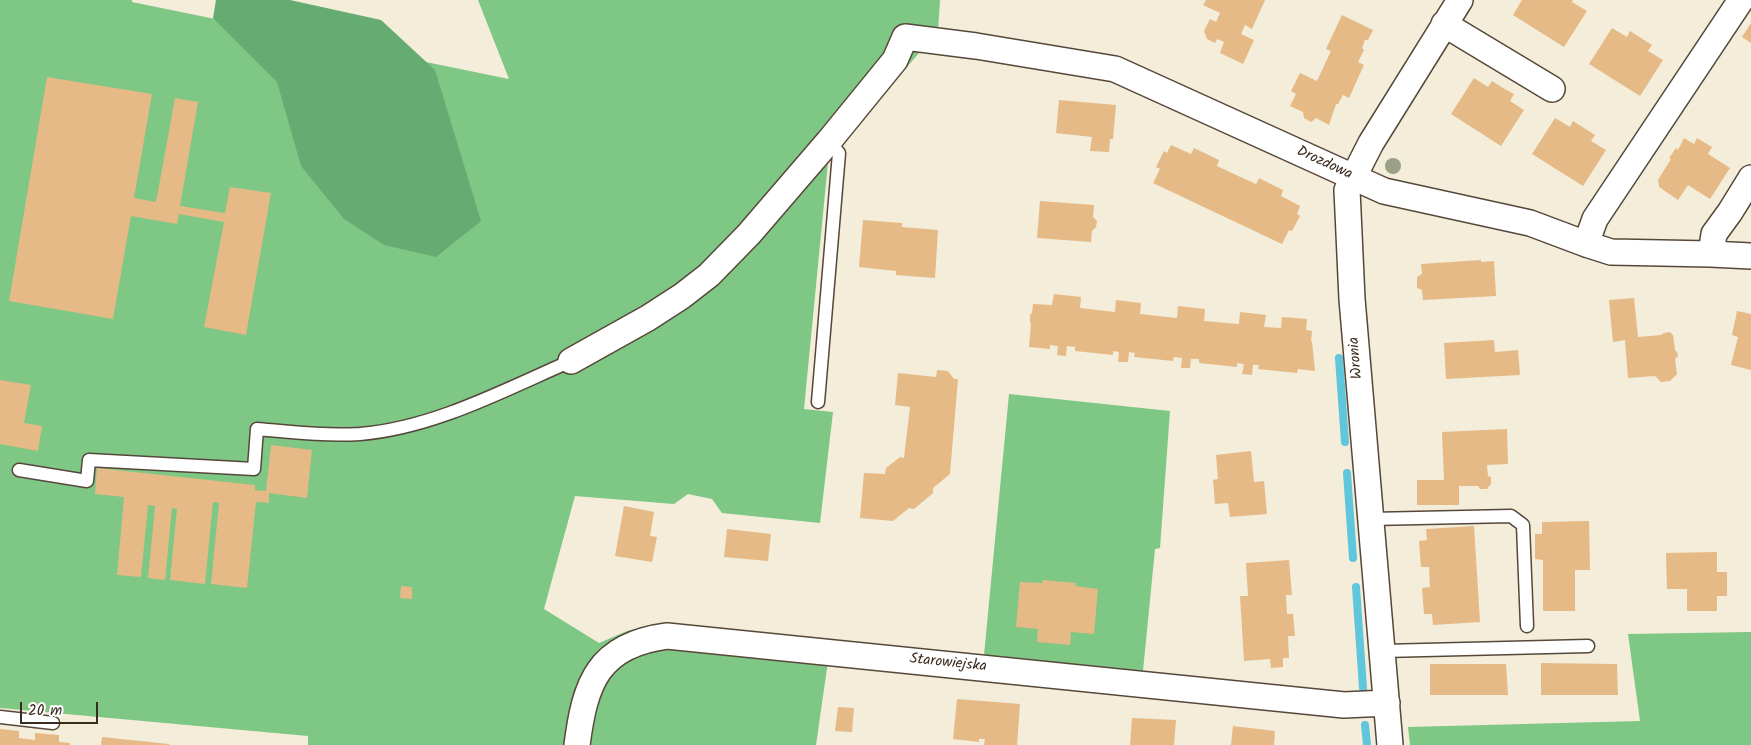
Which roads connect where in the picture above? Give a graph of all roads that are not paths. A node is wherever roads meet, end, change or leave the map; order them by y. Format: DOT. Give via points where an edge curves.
graph roads {
  1 [pos="1460,0"];
  2 [pos="1741,0"];
  3 [pos="1444,24"];
  4 [pos="1552,89"];
  5 [pos="829,141"];
  6 [pos="1353,178"];
  7 [pos="1751,178"];
  8 [pos="1586,244"];
  9 [pos="1711,254"];
  10 [pos="1751,256"];
  11 [pos="571,361"];
  12 [pos="818,402"];
  13 [pos="20,470"];
  14 [pos="1371,519"];
  15 [pos="1527,626"];
  16 [pos="1588,646"];
  17 [pos="1383,651"];
  18 [pos="1387,703"];
  19 [pos="0,717"];
  20 [pos="53,723"];
  21 [pos="578,745"];
  22 [pos="1390,745"];
  1 -- 3 [label="street, Wronia"];
  2 -- 8 [label="street" via="1595,219"];
  3 -- 4 [label="street"];
  3 -- 6 [label="street, Wronia"];
  5 -- 6 [label="street, Drozdowa" via="895,60 905,37 1120,71"];
  5 -- 11 [label="street" via="709,275 655,314"];
  5 -- 12 [label="lane" via="839,153"];
  6 -- 8 [label="street, Drozdowa" via="1384,191 1530,223"];
  6 -- 14 [label="street, Wronia" via="1347,190 1352,299"];
  7 -- 9 [label="street" via="1714,234"];
  8 -- 9 [label="street, Drozdowa" via="1611,252"];
  9 -- 10 [label="street, Drozdowa"];
  11 -- 13 [label="lane" via="458,410 411,425 360,434 257,429 254,469 89,460 87,481"];
  14 -- 15 [label="lane" via="1511,516 1523,525"];
  14 -- 17 [label="street, Wronia"];
  16 -- 17 [label="lane"];
  17 -- 18 [label="street, Wronia"];
  18 -- 21 [label="street, Starowiejska" via="1344,705 667,636 647,638 629,645 613,655 599,670 584,703"];
  18 -- 22 [label="street, Wronia"];
  19 -- 20 [label="lane"];
}
